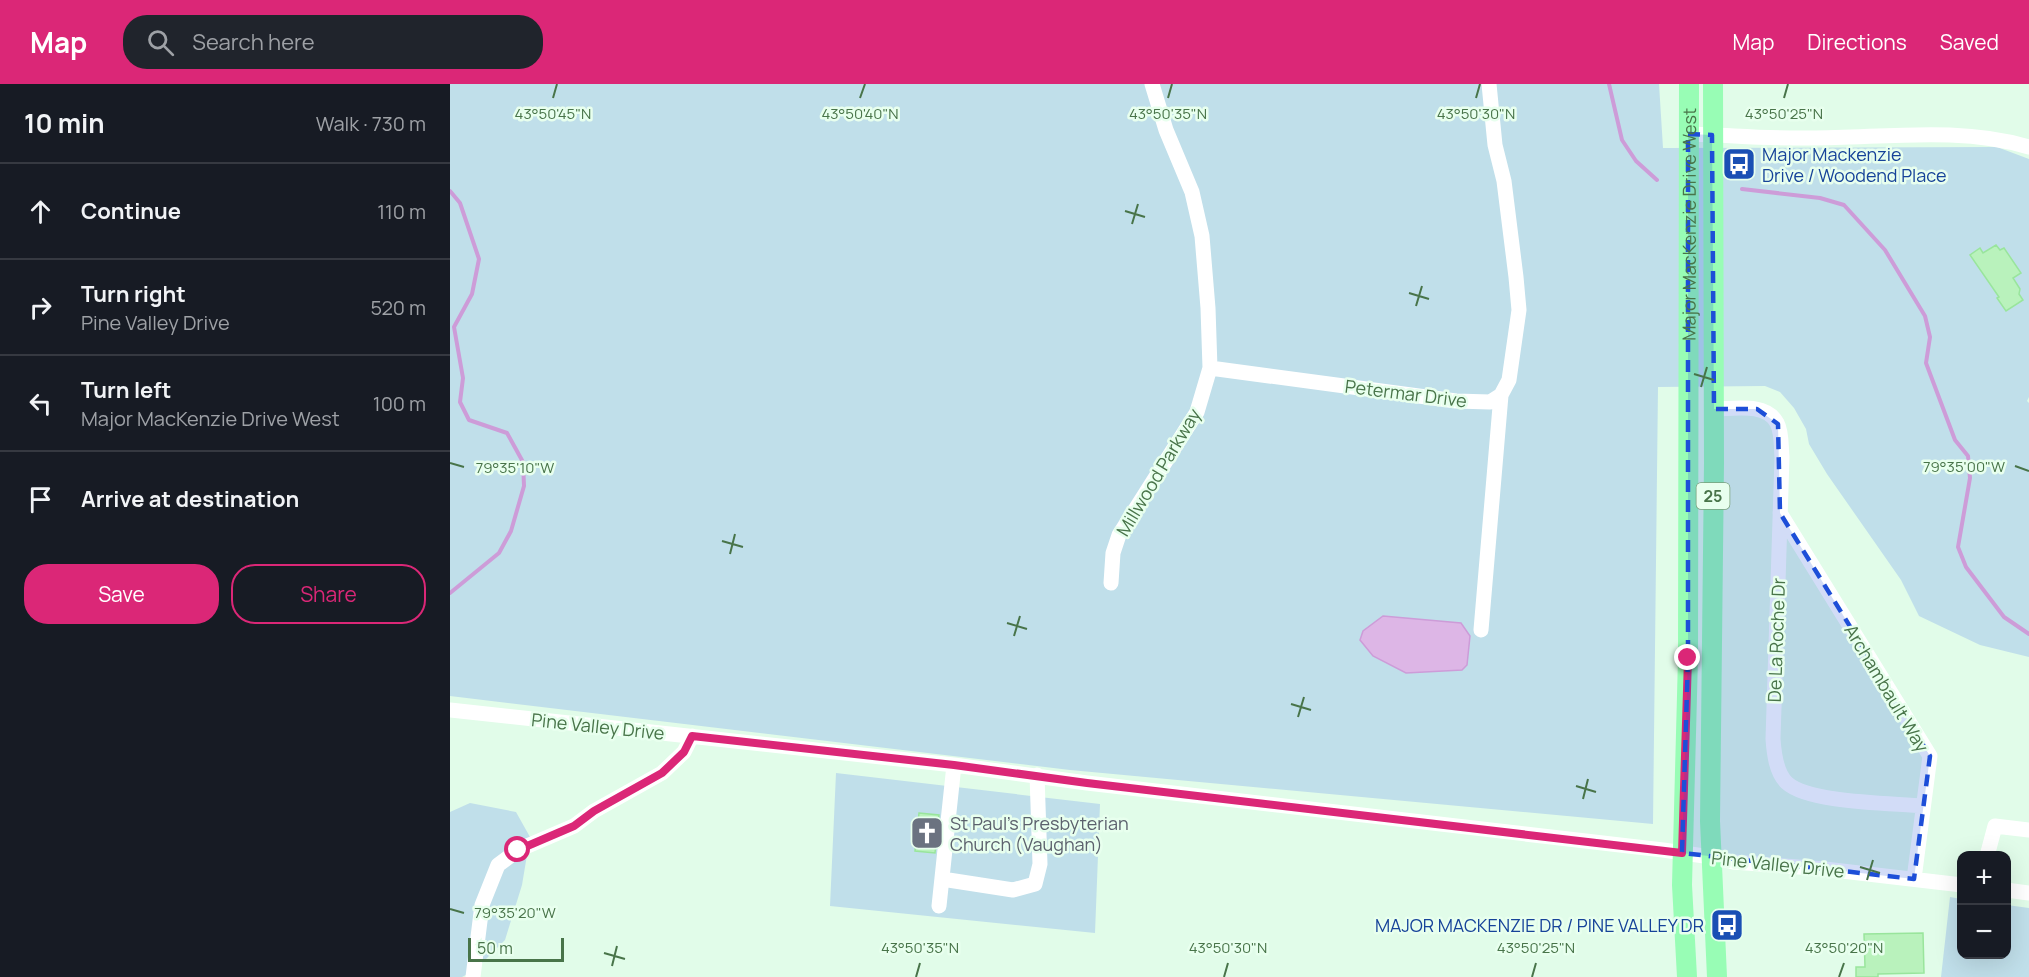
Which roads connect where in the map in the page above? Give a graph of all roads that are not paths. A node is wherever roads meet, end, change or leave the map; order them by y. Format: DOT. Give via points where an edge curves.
graph roads {
  1 [pos="1152,84"];
  2 [pos="1488,84"];
  3 [pos="1689,84"];
  4 [pos="1713,84"];
  5 [pos="1688,134"];
  6 [pos="1712,135"];
  7 [pos="2029,147"];
  8 [pos="1210,368"];
  9 [pos="1501,395"];
  10 [pos="1714,410"];
  11 [pos="1780,513"];
  12 [pos="1110,582"];
  13 [pos="1481,630"];
  14 [pos="450,710"];
  15 [pos="692,736"];
  16 [pos="954,765"];
  17 [pos="1037,775"];
  18 [pos="1923,806"];
  19 [pos="2029,830"];
  20 [pos="1988,851"];
  21 [pos="1682,853"];
  22 [pos="1711,857"];
  23 [pos="942,879"];
  24 [pos="1914,879"];
  25 [pos="1957,884"];
  26 [pos="2011,891"];
  27 [pos="2029,893"];
  28 [pos="939,906"];
  29 [pos="473,977"];
  30 [pos="1687,977"];
  31 [pos="1717,977"];
  1 -- 8 [label="street, Millwood Parkway" via="1192,192 1202,236"];
  2 -- 9 [label="street" via="1519,310 1509,380"];
  3 -- 5 [label="main road, Major MacKenzie Drive West / 25"];
  4 -- 6 [label="main road, Major MacKenzie Drive West / 25"];
  5 -- 6 [label="street"];
  5 -- 21 [label="main road, Major MacKenzie Drive West / 25" via="1688,658"];
  6 -- 7 [label="street" via="1963,135"];
  6 -- 10 [label="main road, Major MacKenzie Drive West / 25"];
  8 -- 9 [label="street, Petermar Drive" via="1456,401 1490,402"];
  8 -- 12 [label="street, Millwood Parkway" via="1197,412 1119,535"];
  9 -- 13 [label="street"];
  10 -- 11 [label="street, De La Roche Dr" via="1757,409 1768,413 1778,424 1782,457"];
  10 -- 22 [label="main road, Major MacKenzie Drive West / 25"];
  11 -- 18 [label="street, Archambault Way" via="1930,756"];
  11 -- 18 [label="street, De La Roche Dr" via="1775,761 1786,782 1804,793"];
  14 -- 15 [label="street, Pine Valley Drive"];
  15 -- 16 [label="street, Pine Valley Drive"];
  15 -- 29 [label="street" via="684,752 662,773 574,826 518,850 498,865 482,905"];
  16 -- 17 [label="street, Pine Valley Drive"];
  16 -- 23 [label="street"];
  17 -- 21 [label="street, Pine Valley Drive"];
  17 -- 23 [label="street" via="1040,864 1035,884 1013,890"];
  18 -- 24 [label="street, Archambault Way"];
  19 -- 20 [label="street" via="1995,826"];
  21 -- 22 [label="street, Pine Valley Drive"];
  21 -- 30 [label="main road, Major MacKenzie Drive West / 25"];
  22 -- 24 [label="street, Pine Valley Drive"];
  22 -- 31 [label="main road, Major MacKenzie Drive West / 25"];
  23 -- 28 [label="street"];
  24 -- 25 [label="street, Pine Valley Drive"];
  26 -- 27 [label="street"];
}
